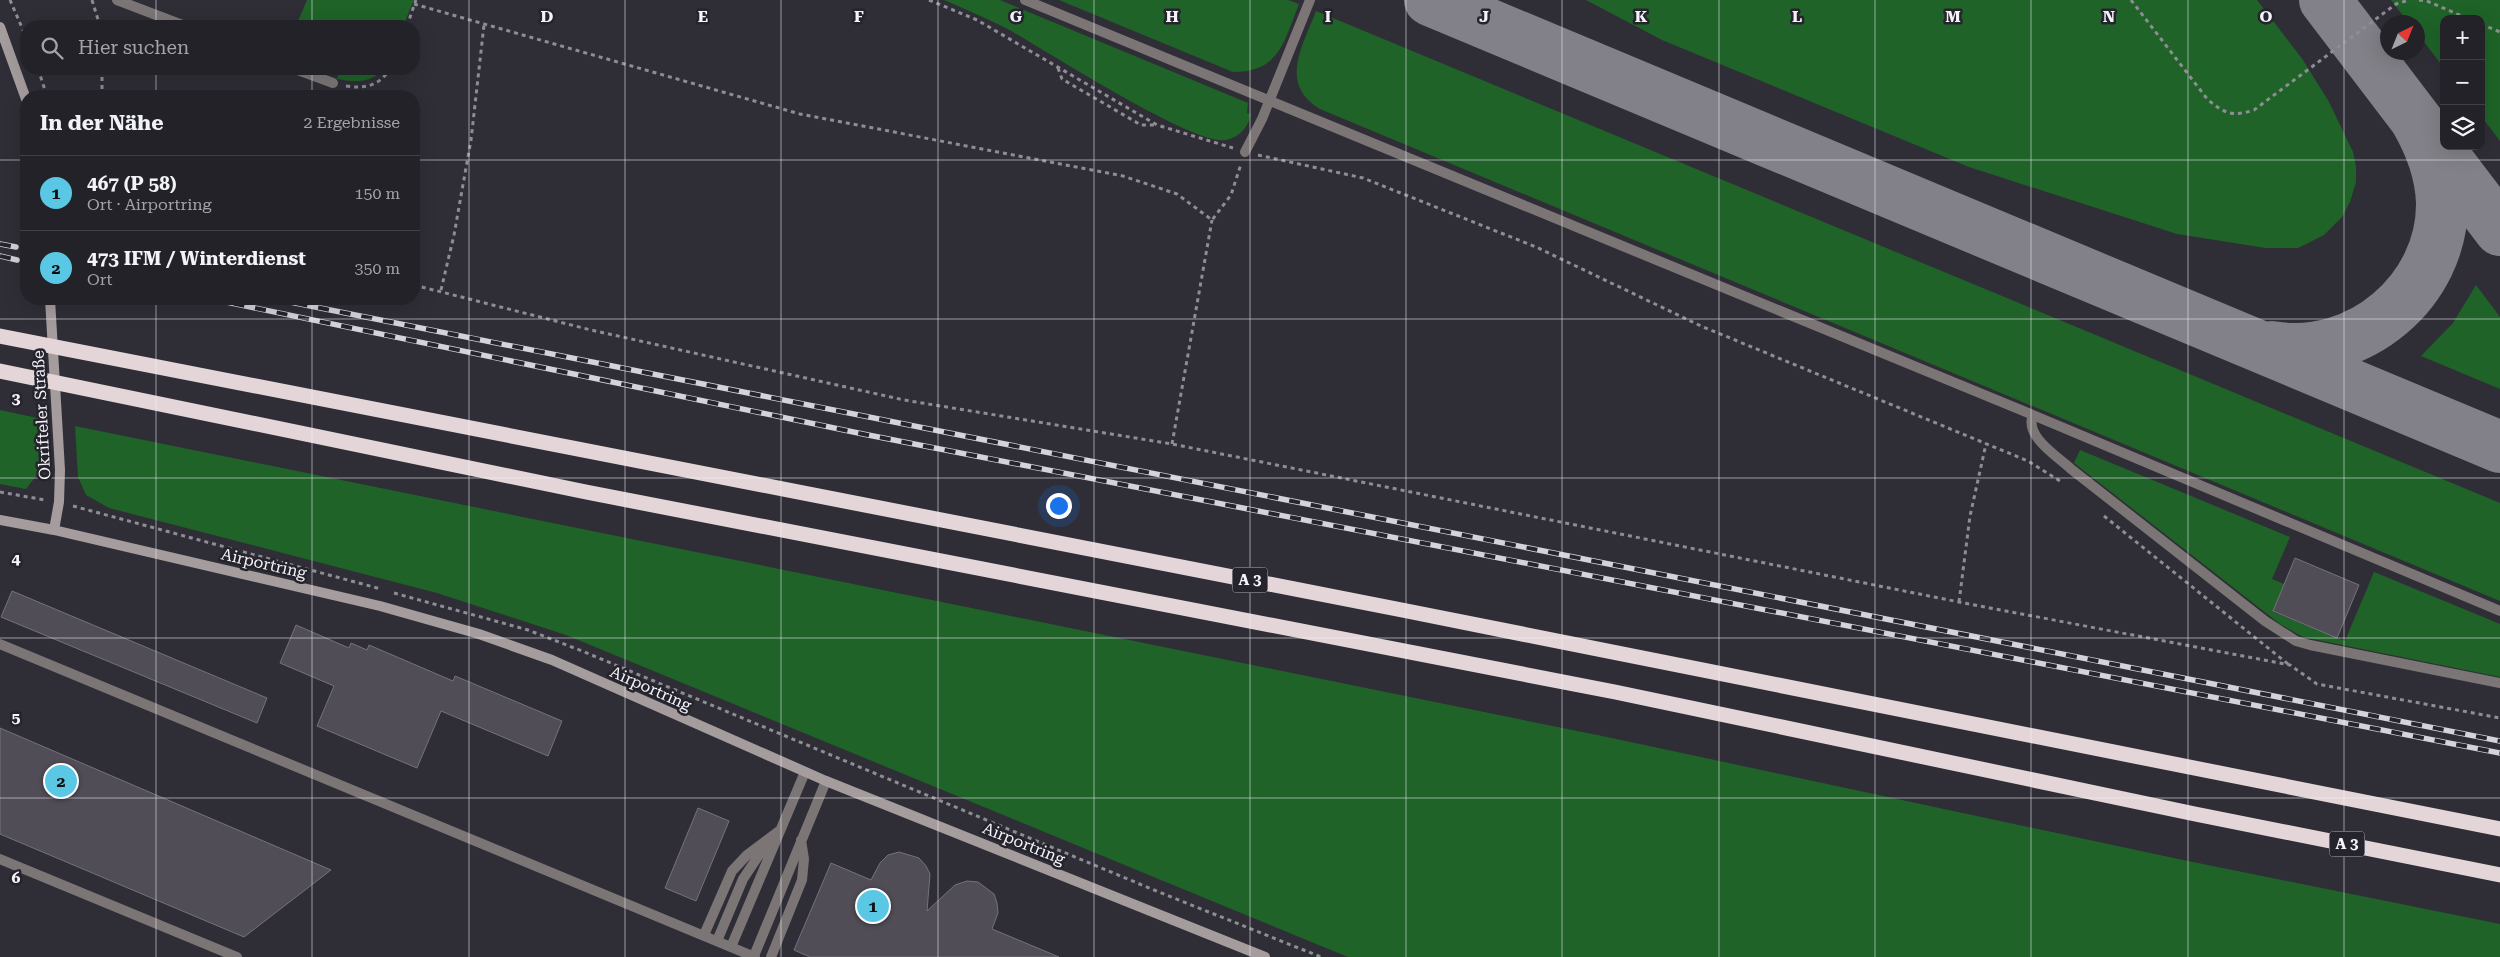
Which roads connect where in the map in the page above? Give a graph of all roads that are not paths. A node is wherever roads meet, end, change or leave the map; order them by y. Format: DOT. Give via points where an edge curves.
graph roads {
  1 [pos="117,0"];
  2 [pos="1025,0"];
  3 [pos="1310,0"];
  4 [pos="169,20"];
  5 [pos="0,26"];
  6 [pos="312,75"];
  7 [pos="333,83"];
  8 [pos="23,90"];
  9 [pos="1269,102"];
  10 [pos="1244,152"];
  11 [pos="50,305"];
  12 [pos="0,336"];
  13 [pos="0,371"];
  14 [pos="2033,415"];
  15 [pos="0,520"];
  16 [pos="54,530"];
  17 [pos="2500,611"];
  18 [pos="0,644"];
  19 [pos="2500,683"];
  20 [pos="805,772"];
  21 [pos="826,781"];
  22 [pos="2500,828"];
  23 [pos="780,831"];
  24 [pos="801,839"];
  25 [pos="0,859"];
  26 [pos="2500,875"];
  27 [pos="704,935"];
  28 [pos="717,940"];
  29 [pos="731,947"];
  30 [pos="237,957"];
  31 [pos="755,957"];
  32 [pos="771,957"];
  33 [pos="1265,957"];
  1 -- 4 [label="lane"];
  2 -- 9 [label="lane"];
  3 -- 9 [label="lane"];
  5 -- 8 [label="street"];
  6 -- 7 [label="lane"];
  9 -- 10 [label="lane"];
  9 -- 14 [label="lane"];
  11 -- 16 [label="street, Okrifteler Straße" via="60,470"];
  12 -- 22 [label="highway, A 3"];
  13 -- 26 [label="highway, A 3" via="586,492 1614,692"];
  14 -- 17 [label="lane"];
  14 -- 19 [label="lane" via="2031,429 2071,469 2265,621 2296,641"];
  15 -- 16 [label="street, Airportring"];
  16 -- 20 [label="street, Airportring" via="380,606 479,634 552,660"];
  18 -- 27 [label="lane"];
  20 -- 21 [label="street, Airportring"];
  20 -- 23 [label="lane"];
  21 -- 24 [label="lane"];
  21 -- 33 [label="street, Airportring"];
  23 -- 27 [label="lane" via="747,855 732,871"];
  23 -- 28 [label="lane" via="753,861"];
  23 -- 29 [label="lane"];
  24 -- 31 [label="lane"];
  24 -- 32 [label="lane" via="804,859 802,880"];
  25 -- 30 [label="lane"];
  27 -- 28 [label="lane"];
  28 -- 29 [label="lane"];
  29 -- 31 [label="lane"];
}
